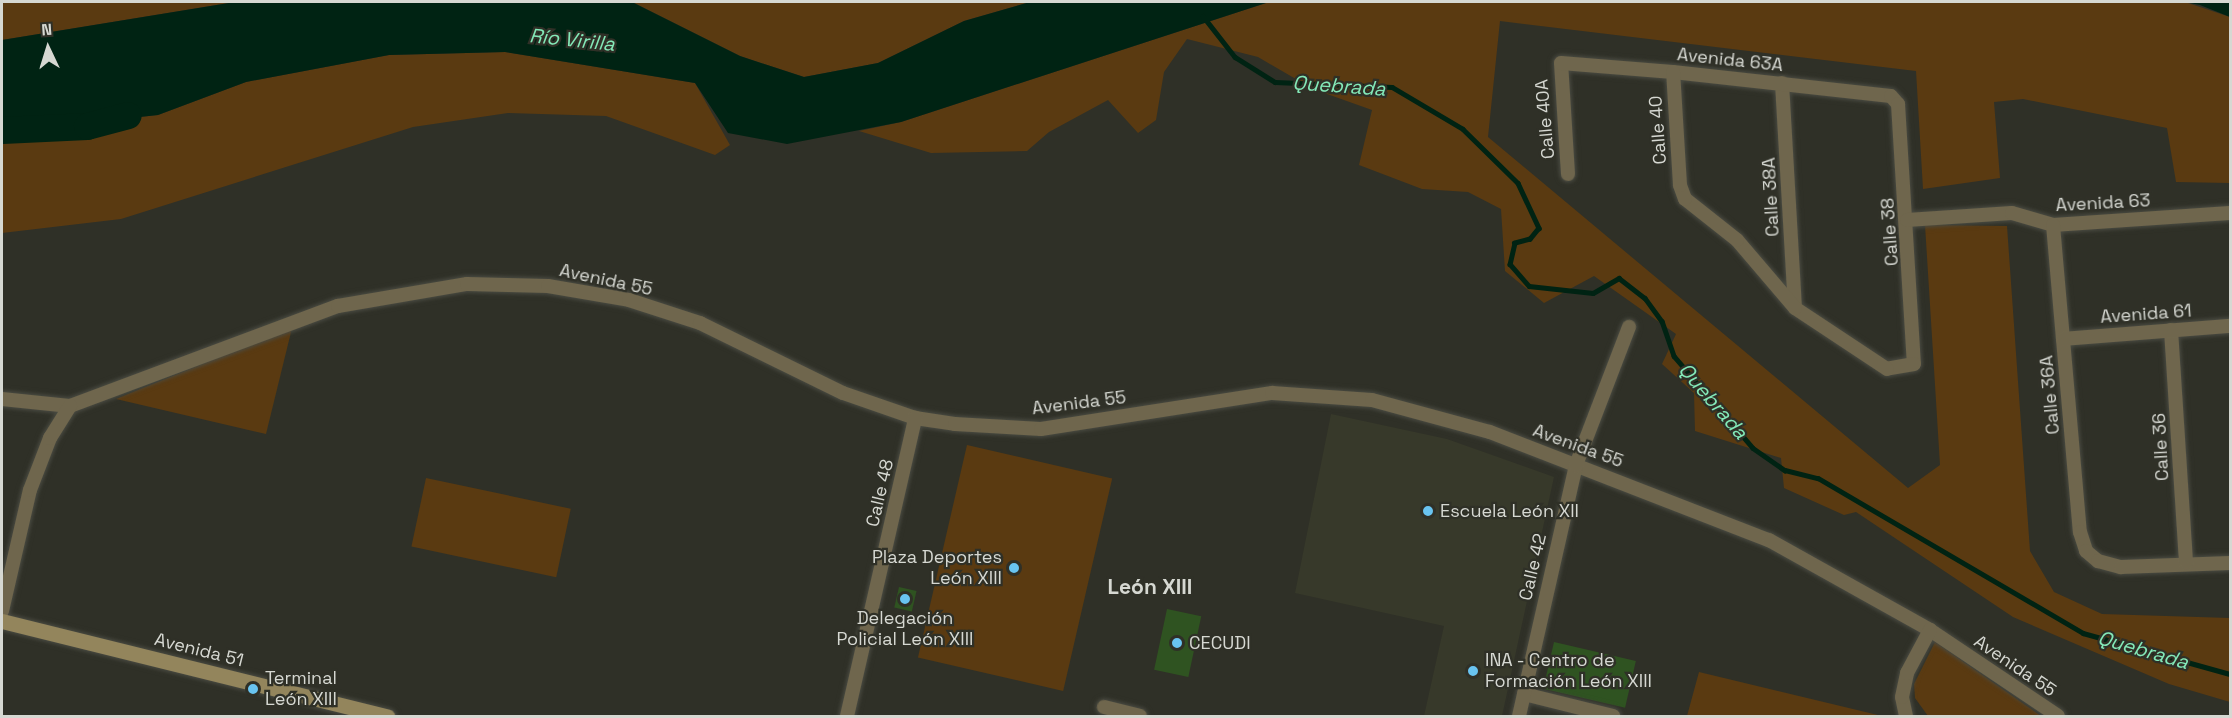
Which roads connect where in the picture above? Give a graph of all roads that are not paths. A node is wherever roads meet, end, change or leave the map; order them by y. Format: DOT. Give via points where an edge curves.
graph roads {
  1 [pos="1562,63"];
  2 [pos="1672,72"];
  3 [pos="1782,83"];
  4 [pos="1894,98"];
  5 [pos="1568,174"];
  6 [pos="2230,213"];
  7 [pos="1907,220"];
  8 [pos="2053,225"];
  9 [pos="1795,308"];
  10 [pos="2230,326"];
  11 [pos="1629,327"];
  12 [pos="2170,330"];
  13 [pos="2063,339"];
  14 [pos="2,399"];
  15 [pos="70,406"];
  16 [pos="915,418"];
  17 [pos="1576,465"];
  18 [pos="2186,563"];
  19 [pos="2230,563"];
  20 [pos="2,611"];
  21 [pos="2,621"];
  22 [pos="1930,630"];
  23 [pos="1524,693"];
  24 [pos="1104,707"];
  25 [pos="387,717"];
  26 [pos="847,717"];
  27 [pos="1140,717"];
  28 [pos="1519,717"];
  29 [pos="1612,717"];
  30 [pos="1906,717"];
  31 [pos="2058,717"];
  1 -- 2 [label="street, Avenida 63A"];
  1 -- 5 [label="street, Calle 40A"];
  2 -- 3 [label="street, Avenida 63A"];
  2 -- 9 [label="street, Calle 40" via="1680,185 1685,199 1737,240"];
  3 -- 4 [label="street, Avenida 63A"];
  3 -- 9 [label="street, Calle 38A"];
  4 -- 7 [label="street, Calle 38"];
  6 -- 8 [label="street, Avenida 63"];
  7 -- 8 [label="street, Avenida 63" via="2012,213"];
  7 -- 9 [label="street, Calle 38" via="1914,364 1887,369"];
  8 -- 13 [label="street, Calle 36A"];
  10 -- 12 [label="street, Avenida 61"];
  11 -- 17 [label="street, Calle 42"];
  12 -- 13 [label="street, Avenida 61"];
  12 -- 18 [label="street, Calle 36"];
  13 -- 18 [label="street, Calle 36A" via="2080,532 2092,558 2121,567"];
  14 -- 15 [label="street, Avenida 55"];
  15 -- 16 [label="street, Avenida 55" via="338,306 467,284 548,286 629,300 700,323 843,393"];
  15 -- 20 [label="street" via="30,490"];
  16 -- 17 [label="street, Avenida 55" via="1041,429 1226,397 1334,397 1447,417"];
  16 -- 26 [label="street, Calle 48"];
  17 -- 22 [label="street, Avenida 55" via="1769,540"];
  17 -- 23 [label="street, Calle 42"];
  18 -- 19 [label="street"];
  21 -- 25 [label="street, Avenida 51"];
  22 -- 30 [label="street" via="1907,673 1902,697"];
  22 -- 31 [label="street, Avenida 55"];
  23 -- 28 [label="street, Calle 42"];
  23 -- 29 [label="street"];
  24 -- 27 [label="street"];
}
